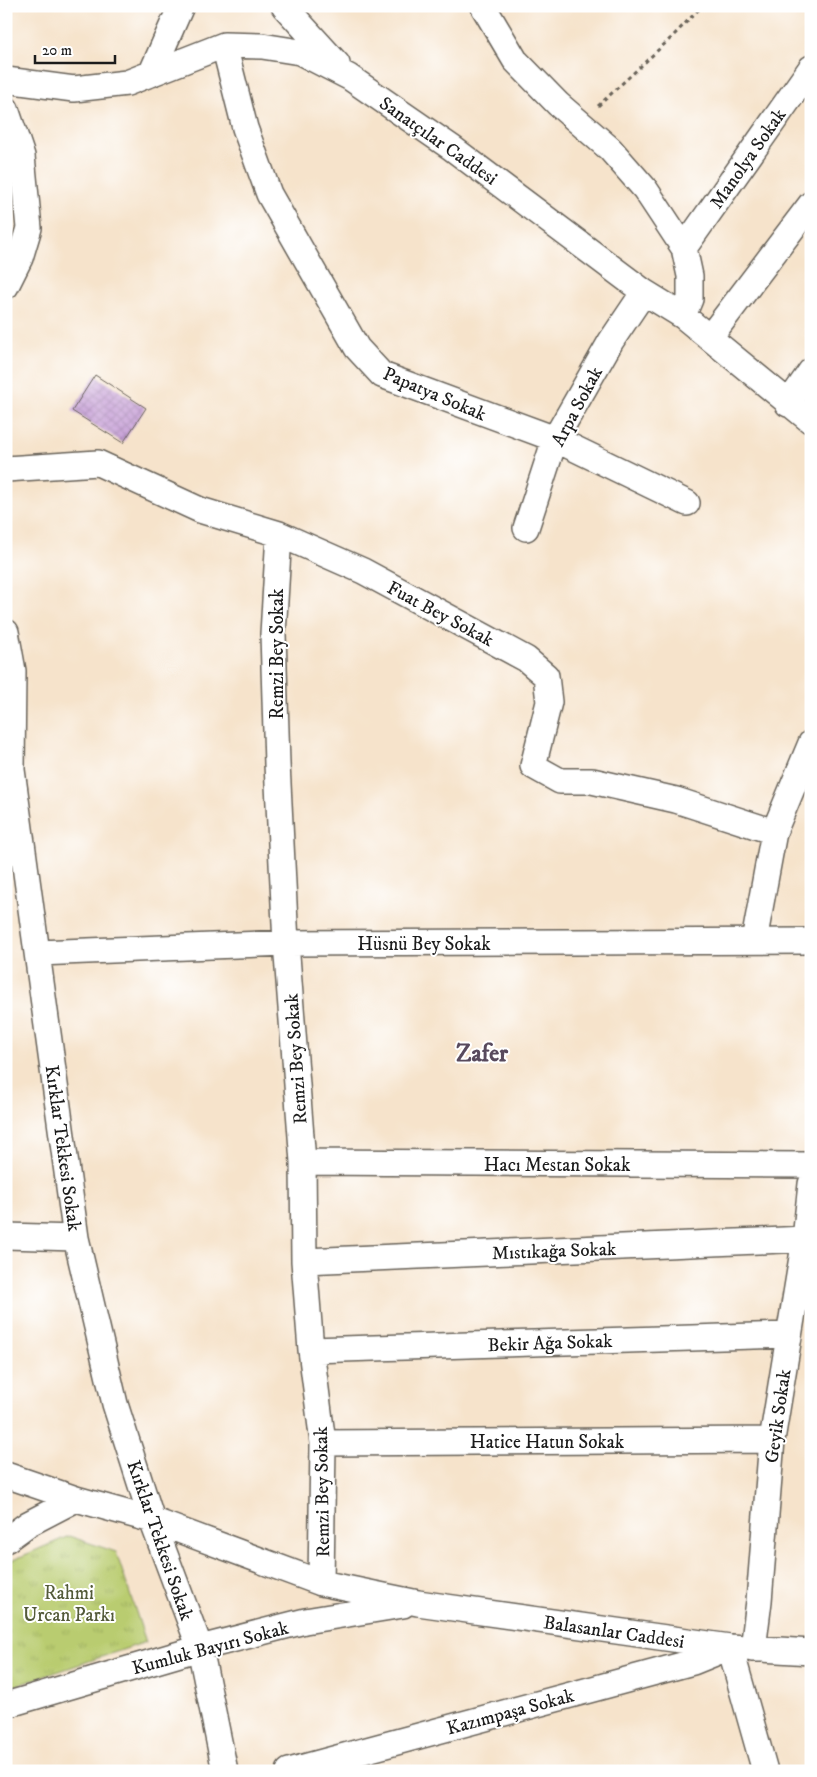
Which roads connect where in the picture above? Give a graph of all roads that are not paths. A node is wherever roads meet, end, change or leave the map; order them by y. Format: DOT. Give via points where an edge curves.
graph roads {
  1 [pos="181,6"];
  2 [pos="284,6"];
  3 [pos="483,6"];
  4 [pos="224,45"];
  5 [pos="811,68"];
  6 [pos="151,74"];
  7 [pos="349,77"];
  8 [pos="6,80"];
  9 [pos="6,109"];
  10 [pos="811,204"];
  11 [pos="17,227"];
  12 [pos="684,248"];
  13 [pos="6,286"];
  14 [pos="644,292"];
  15 [pos="684,316"];
  16 [pos="710,337"];
  17 [pos="811,372"];
  18 [pos="788,404"];
  19 [pos="811,421"];
  20 [pos="555,439"];
  21 [pos="6,469"];
  22 [pos="687,503"];
  23 [pos="526,528"];
  24 [pos="279,534"];
  25 [pos="6,632"];
  26 [pos="811,743"];
  27 [pos="9,770"];
  28 [pos="774,832"];
  29 [pos="754,941"];
  30 [pos="811,941"];
  31 [pos="286,943"];
  32 [pos="38,953"];
  33 [pos="303,1162"];
  34 [pos="811,1165"];
  35 [pos="811,1184"];
  36 [pos="6,1236"];
  37 [pos="76,1238"];
  38 [pos="805,1239"];
  39 [pos="304,1261"];
  40 [pos="789,1335"];
  41 [pos="311,1350"];
  42 [pos="772,1440"];
  43 [pos="323,1443"];
  44 [pos="6,1475"];
  45 [pos="76,1499"];
  46 [pos="152,1520"];
  47 [pos="6,1540"];
  48 [pos="321,1583"];
  49 [pos="418,1603"];
  50 [pos="200,1648"];
  51 [pos="741,1648"];
  52 [pos="811,1652"];
  53 [pos="6,1705"];
  54 [pos="225,1771"];
  55 [pos="289,1771"];
  56 [pos="765,1771"];
  1 -- 6 [label="street"];
  2 -- 7 [label="street"];
  3 -- 12 [label="street" via="515,60 558,104 610,149 645,189"];
  4 -- 6 [label="street, Sanatçılar Caddesi"];
  4 -- 7 [label="street, Sanatçılar Caddesi" via="300,52"];
  4 -- 20 [label="street, Papatya Sokak" via="245,128 269,194 357,348 382,375"];
  5 -- 12 [label="street, Manolya Sokak"];
  6 -- 8 [label="street, Sanatçılar Caddesi" via="126,83 74,89"];
  7 -- 14 [label="street, Sanatçılar Caddesi" via="452,148"];
  9 -- 11 [label="street" via="22,156"];
  10 -- 16 [label="street"];
  11 -- 13 [label="street" via="20,258"];
  12 -- 15 [label="street" via="690,276 690,299"];
  14 -- 15 [label="street, Sanatçılar Caddesi"];
  14 -- 20 [label="street, Arpa Sokak" via="611,341"];
  15 -- 16 [label="street, Sanatçılar Caddesi"];
  16 -- 18 [label="street, Sanatçılar Caddesi"];
  17 -- 18 [label="street"];
  18 -- 19 [label="street, Sanatçılar Caddesi"];
  20 -- 22 [label="street, Papatya Sokak"];
  20 -- 23 [label="street, Arpa Sokak"];
  21 -- 24 [label="street, Fuat Bey Sokak" via="98,463 200,510"];
  24 -- 28 [label="street, Fuat Bey Sokak" via="363,571 526,659 546,676 549,702 533,766 560,781 592,781 676,800"];
  24 -- 31 [label="street, Remzi Bey Sokak" via="273,634"];
  25 -- 27 [label="street, Kırklar Tekkesi Sokak" via="13,671"];
  26 -- 28 [label="street"];
  27 -- 32 [label="street, Kırklar Tekkesi Sokak"];
  28 -- 29 [label="street"];
  29 -- 30 [label="street, Hüsnü Bey Sokak"];
  29 -- 31 [label="street, Hüsnü Bey Sokak"];
  31 -- 32 [label="street, Hüsnü Bey Sokak"];
  31 -- 33 [label="street, Remzi Bey Sokak"];
  32 -- 37 [label="street, Kırklar Tekkesi Sokak"];
  33 -- 34 [label="street, Hacı Mestan Sokak"];
  33 -- 39 [label="street, Remzi Bey Sokak"];
  35 -- 38 [label="street, Geyik Sokak"];
  36 -- 37 [label="street"];
  37 -- 46 [label="street, Kırklar Tekkesi Sokak" via="115,1404"];
  38 -- 39 [label="street, Mıstıkağa Sokak"];
  38 -- 40 [label="street, Geyik Sokak"];
  39 -- 41 [label="street, Remzi Bey Sokak"];
  40 -- 41 [label="street, Bekir Ağa Sokak"];
  40 -- 42 [label="street, Geyik Sokak"];
  41 -- 43 [label="street, Remzi Bey Sokak"];
  42 -- 43 [label="street, Hatice Hatun Sokak"];
  42 -- 51 [label="street, Geyik Sokak" via="759,1601"];
  43 -- 48 [label="street, Remzi Bey Sokak"];
  44 -- 45 [label="street"];
  45 -- 46 [label="street"];
  45 -- 47 [label="street" via="28,1524"];
  46 -- 48 [label="street"];
  46 -- 50 [label="street, Kırklar Tekkesi Sokak"];
  48 -- 49 [label="street"];
  49 -- 50 [label="street, Kumluk Bayırı Sokak" via="305,1621"];
  49 -- 51 [label="street, Balasanlar Caddesi"];
  50 -- 53 [label="street, Kumluk Bayırı Sokak"];
  50 -- 54 [label="street, Kırklar Tekkesi Sokak"];
  51 -- 52 [label="street, Balasanlar Caddesi"];
  51 -- 55 [label="street, Kazımpaşa Sokak"];
  51 -- 56 [label="street"];
}
